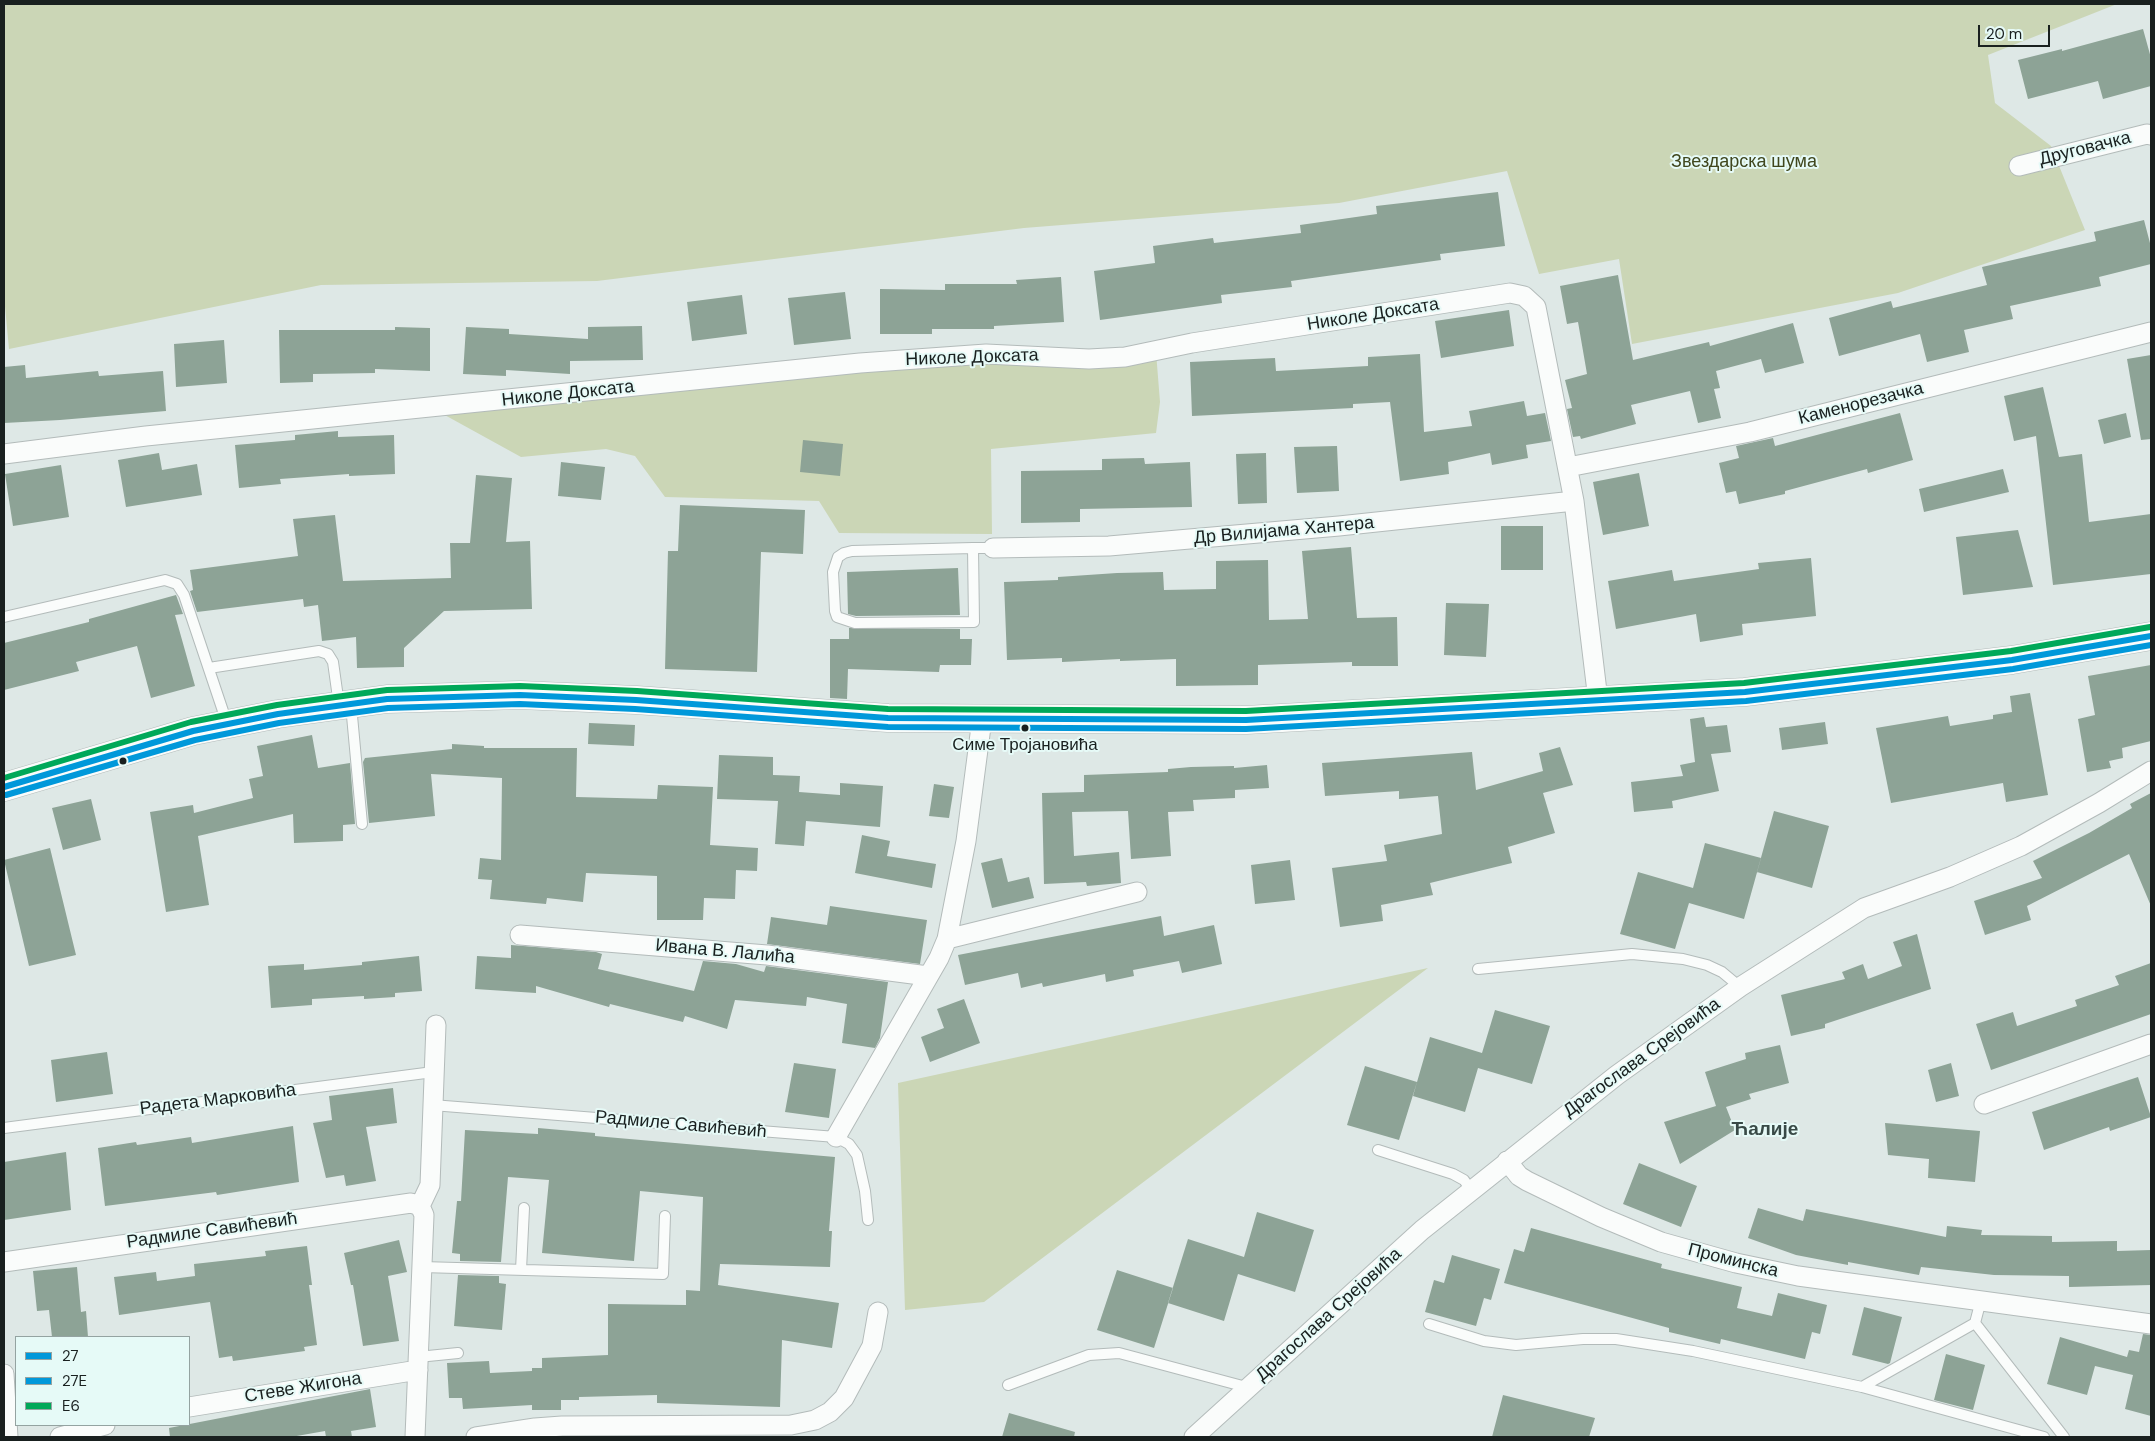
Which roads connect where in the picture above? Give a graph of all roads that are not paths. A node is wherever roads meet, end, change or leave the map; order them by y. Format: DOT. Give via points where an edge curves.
graph roads {
  1 [pos="2151,135"];
  2 [pos="2019,166"];
  3 [pos="2151,332"];
  4 [pos="4,454"];
  5 [pos="1568,467"];
  6 [pos="1574,501"];
  7 [pos="973,548"];
  8 [pos="993,548"];
  9 [pos="4,616"];
  10 [pos="2151,636"];
  11 [pos="209,668"];
  12 [pos="1598,700"];
  13 [pos="345,705"];
  14 [pos="982,719"];
  15 [pos="228,724"];
  16 [pos="2151,771"];
  17 [pos="4,787"];
  18 [pos="362,824"];
  19 [pos="1137,892"];
  20 [pos="520,934"];
  21 [pos="947,939"];
  22 [pos="1478,969"];
  23 [pos="928,976"];
  24 [pos="1740,986"];
  25 [pos="436,1025"];
  26 [pos="2151,1044"];
  27 [pos="433,1072"];
  28 [pos="1984,1104"];
  29 [pos="432,1106"];
  30 [pos="4,1128"];
  31 [pos="836,1137"];
  32 [pos="1378,1150"];
  33 [pos="1507,1161"];
  34 [pos="1471,1190"];
  35 [pos="420,1206"];
  36 [pos="524,1208"];
  37 [pos="665,1216"];
  38 [pos="868,1220"];
  39 [pos="4,1262"];
  40 [pos="422,1267"];
  41 [pos="521,1270"];
  42 [pos="1981,1300"];
  43 [pos="878,1312"];
  44 [pos="1429,1324"];
  45 [pos="1975,1324"];
  46 [pos="2151,1324"];
  47 [pos="458,1353"];
  48 [pos="418,1364"];
  49 [pos="4,1374"];
  50 [pos="1008,1385"];
  51 [pos="1862,1387"];
  52 [pos="1250,1388"];
  53 [pos="190,1407"];
  54 [pos="101,1426"];
  55 [pos="8,1437"];
  56 [pos="60,1437"];
  57 [pos="415,1437"];
  58 [pos="476,1437"];
  59 [pos="1194,1437"];
  60 [pos="2044,1437"];
  61 [pos="2064,1437"];
  1 -- 2 [label="street, Друговачка"];
  3 -- 5 [label="street, Каменорезачка" via="1750,432"];
  4 -- 5 [label="street, Николе Доксата" via="146,436 860,362 986,354 1090,359 1125,357 1192,343 1510,293 1524,296 1536,307"];
  5 -- 6 [label="street, Николе Доксата"];
  6 -- 8 [label="street, Др Вилијама Хантера" via="1127,545"];
  6 -- 12 [label="street, Николе Доксата"];
  7 -- 7 [label="lane" via="844,552 838,557 833,572 837,617 855,623 974,622"];
  7 -- 8 [label="lane"];
  9 -- 11 [label="lane" via="165,580 177,584 184,595"];
  10 -- 12 [label="main road" via="2012,660 1755,690"];
  11 -- 13 [label="lane" via="319,650 328,654 333,662"];
  11 -- 15 [label="lane"];
  12 -- 14 [label="main road" via="1246,720"];
  13 -- 14 [label="main road" via="454,695 520,695 888,718"];
  13 -- 15 [label="main road"];
  13 -- 18 [label="lane"];
  14 -- 21 [label="street" via="966,841"];
  15 -- 17 [label="main road" via="193,731"];
  16 -- 24 [label="street, Драгослава Срејовића" via="2021,846 1950,877 1864,908"];
  19 -- 21 [label="street"];
  20 -- 23 [label="street, Ивана В. Лалића" via="767,955"];
  21 -- 23 [label="street"];
  22 -- 24 [label="lane" via="1632,954 1707,965"];
  23 -- 31 [label="street"];
  24 -- 33 [label="street, Драгослава Срејовића"];
  25 -- 27 [label="street"];
  26 -- 28 [label="street"];
  27 -- 29 [label="street"];
  27 -- 30 [label="lane, Радета Марковића"];
  29 -- 31 [label="lane, Радмиле Савићевић"];
  29 -- 35 [label="street" via="430,1185"];
  31 -- 38 [label="lane" via="849,1144 857,1155"];
  32 -- 34 [label="lane" via="1453,1174 1464,1180"];
  33 -- 34 [label="street, Драгослава Срејовића"];
  33 -- 42 [label="street, Проминска" via="1527,1181 1601,1218 1679,1248 1798,1276"];
  34 -- 52 [label="street, Драгослава Срејовића" via="1422,1230"];
  35 -- 39 [label="street, Радмиле Савићевић" via="411,1203"];
  35 -- 40 [label="street" via="424,1212"];
  36 -- 41 [label="lane"];
  37 -- 41 [label="lane" via="663,1274"];
  40 -- 41 [label="lane"];
  40 -- 48 [label="street"];
  42 -- 45 [label="lane"];
  42 -- 46 [label="street, Проминска"];
  43 -- 58 [label="street" via="872,1346 848,1390 830,1412 814,1420 791,1425 562,1426"];
  44 -- 51 [label="lane" via="1484,1341 1516,1345 1616,1339 1693,1351"];
  45 -- 51 [label="lane"];
  45 -- 61 [label="lane"];
  47 -- 48 [label="lane"];
  48 -- 53 [label="street, Стеве Жигона"];
  48 -- 57 [label="street"];
  49 -- 55 [label="street"];
  50 -- 52 [label="lane" via="1089,1355 1119,1353"];
  51 -- 60 [label="lane"];
  52 -- 59 [label="street, Драгослава Срејовића"];
  54 -- 56 [label="street"];
}
